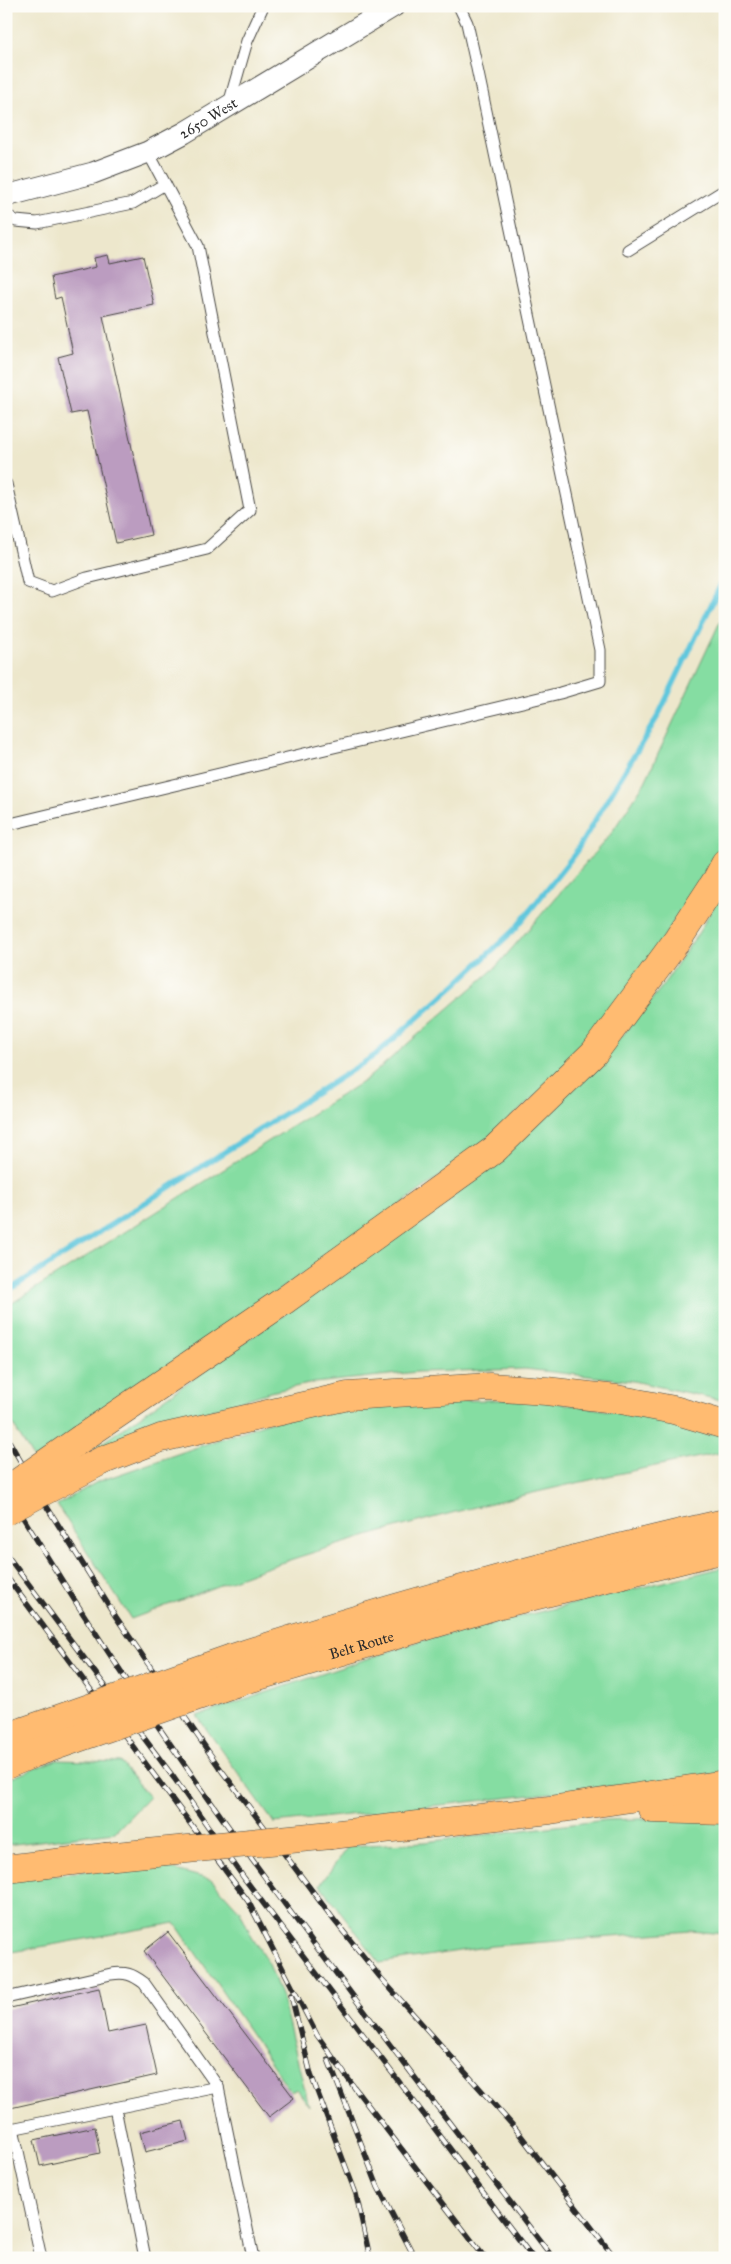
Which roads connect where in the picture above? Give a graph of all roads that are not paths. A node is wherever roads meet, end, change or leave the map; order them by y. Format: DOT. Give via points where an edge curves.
graph roads {
  1 [pos="263,6"];
  2 [pos="394,6"];
  3 [pos="459,6"];
  4 [pos="229,106"];
  5 [pos="148,152"];
  6 [pos="165,184"];
  7 [pos="725,190"];
  8 [pos="6,196"];
  9 [pos="6,215"];
  10 [pos="628,250"];
  11 [pos="6,484"];
  12 [pos="6,825"];
  13 [pos="725,864"];
  14 [pos="725,1425"];
  15 [pos="6,1491"];
  16 [pos="6,1511"];
  17 [pos="725,1523"];
  18 [pos="725,1549"];
  19 [pos="233,1670"];
  20 [pos="21,1741"];
  21 [pos="6,1765"];
  22 [pos="725,1784"];
  23 [pos="550,1810"];
  24 [pos="725,1811"];
  25 [pos="6,1869"];
  26 [pos="6,1998"];
  27 [pos="218,2086"];
  28 [pos="115,2108"];
  29 [pos="10,2129"];
  30 [pos="41,2258"];
  31 [pos="145,2258"];
  32 [pos="253,2258"];
  1 -- 4 [label="lane" via="247,41"];
  2 -- 4 [label="street, 2650 West"];
  3 -- 12 [label="lane" via="471,41 600,650 600,682"];
  4 -- 5 [label="street, 2650 West"];
  5 -- 6 [label="lane"];
  5 -- 8 [label="street, 2650 West" via="93,173"];
  6 -- 9 [label="lane" via="133,203 37,223 16,221"];
  6 -- 11 [label="lane" via="198,246 250,510 207,549 87,578 52,591 28,582"];
  7 -- 10 [label="lane"];
  13 -- 15 [label="highway, bridge" via="678,940 594,1053 494,1150 286,1300"];
  14 -- 16 [label="highway, bridge" via="674,1410 546,1391 480,1388 348,1396 161,1438 101,1461"];
  17 -- 19 [label="highway, Belt Route" via="614,1548 364,1616"];
  18 -- 19 [label="highway, Belt Route"];
  19 -- 20 [label="highway, Belt Route, bridge"];
  20 -- 21 [label="highway, Belt Route"];
  22 -- 23 [label="highway"];
  23 -- 24 [label="highway" via="678,1808"];
  23 -- 25 [label="highway, bridge"];
  26 -- 27 [label="lane" via="111,1974 133,1974 144,1983"];
  27 -- 28 [label="lane"];
  27 -- 32 [label="lane"];
  28 -- 29 [label="lane"];
  28 -- 31 [label="lane"];
  29 -- 30 [label="lane"];
}
